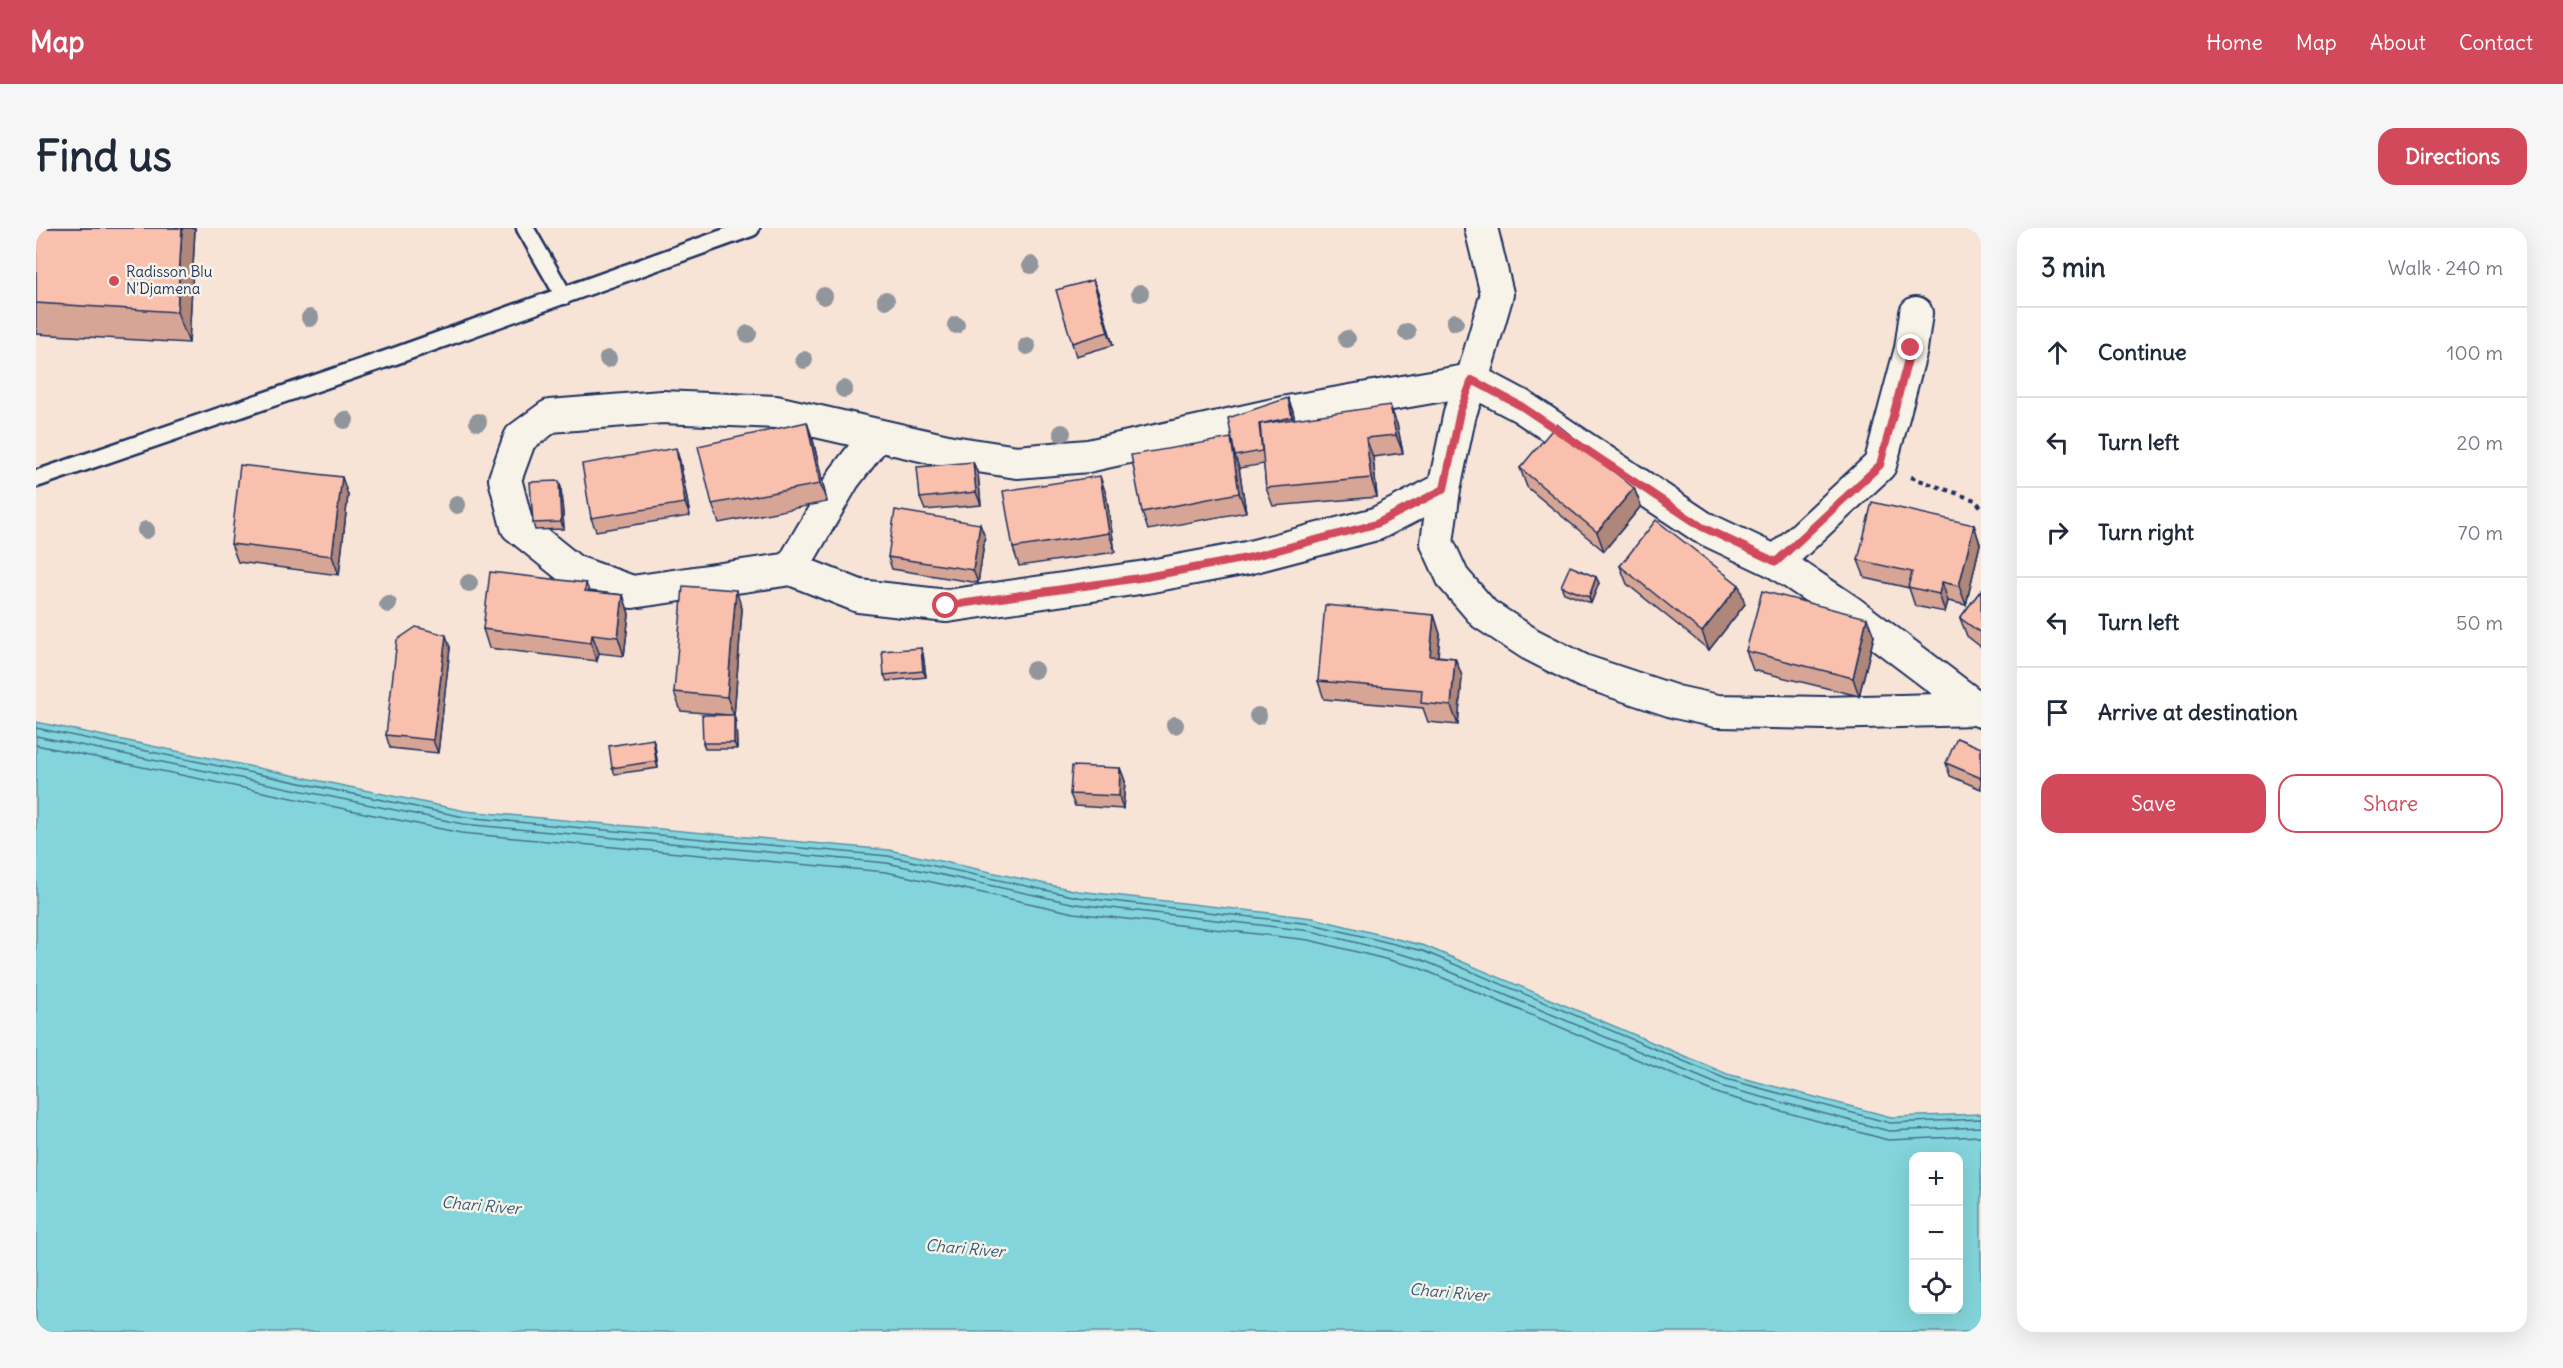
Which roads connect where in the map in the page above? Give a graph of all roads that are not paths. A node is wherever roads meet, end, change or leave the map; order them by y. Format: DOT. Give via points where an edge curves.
graph roads {
  1 [pos="525,228"];
  2 [pos="751,228"];
  3 [pos="1481,228"];
  4 [pos="564,296"];
  5 [pos="1916,313"];
  6 [pos="1472,380"];
  7 [pos="876,436"];
  8 [pos="36,479"];
  9 [pos="1444,489"];
  10 [pos="1776,562"];
  11 [pos="791,569"];
  12 [pos="1979,710"];
  1 -- 4 [label="lane"];
  2 -- 4 [label="lane"];
  3 -- 6 [label="street" via="1497,294"];
  4 -- 8 [label="lane"];
  5 -- 10 [label="street" via="1911,348 1880,465"];
  6 -- 7 [label="street" via="1282,413 1088,456 1017,462"];
  6 -- 9 [label="street" via="1460,412"];
  6 -- 10 [label="street" via="1521,406 1702,527"];
  7 -- 11 [label="street" via="844,478"];
  7 -- 11 [label="street" via="776,412 662,407 550,416 520,438 505,479 517,526 573,571 632,592"];
  9 -- 11 [label="street" via="1376,524 1247,558 946,606 859,596"];
  9 -- 12 [label="street" via="1437,543 1453,578 1484,614 1582,671 1676,702 1717,711"];
  10 -- 12 [label="street" via="1849,611"];
}
